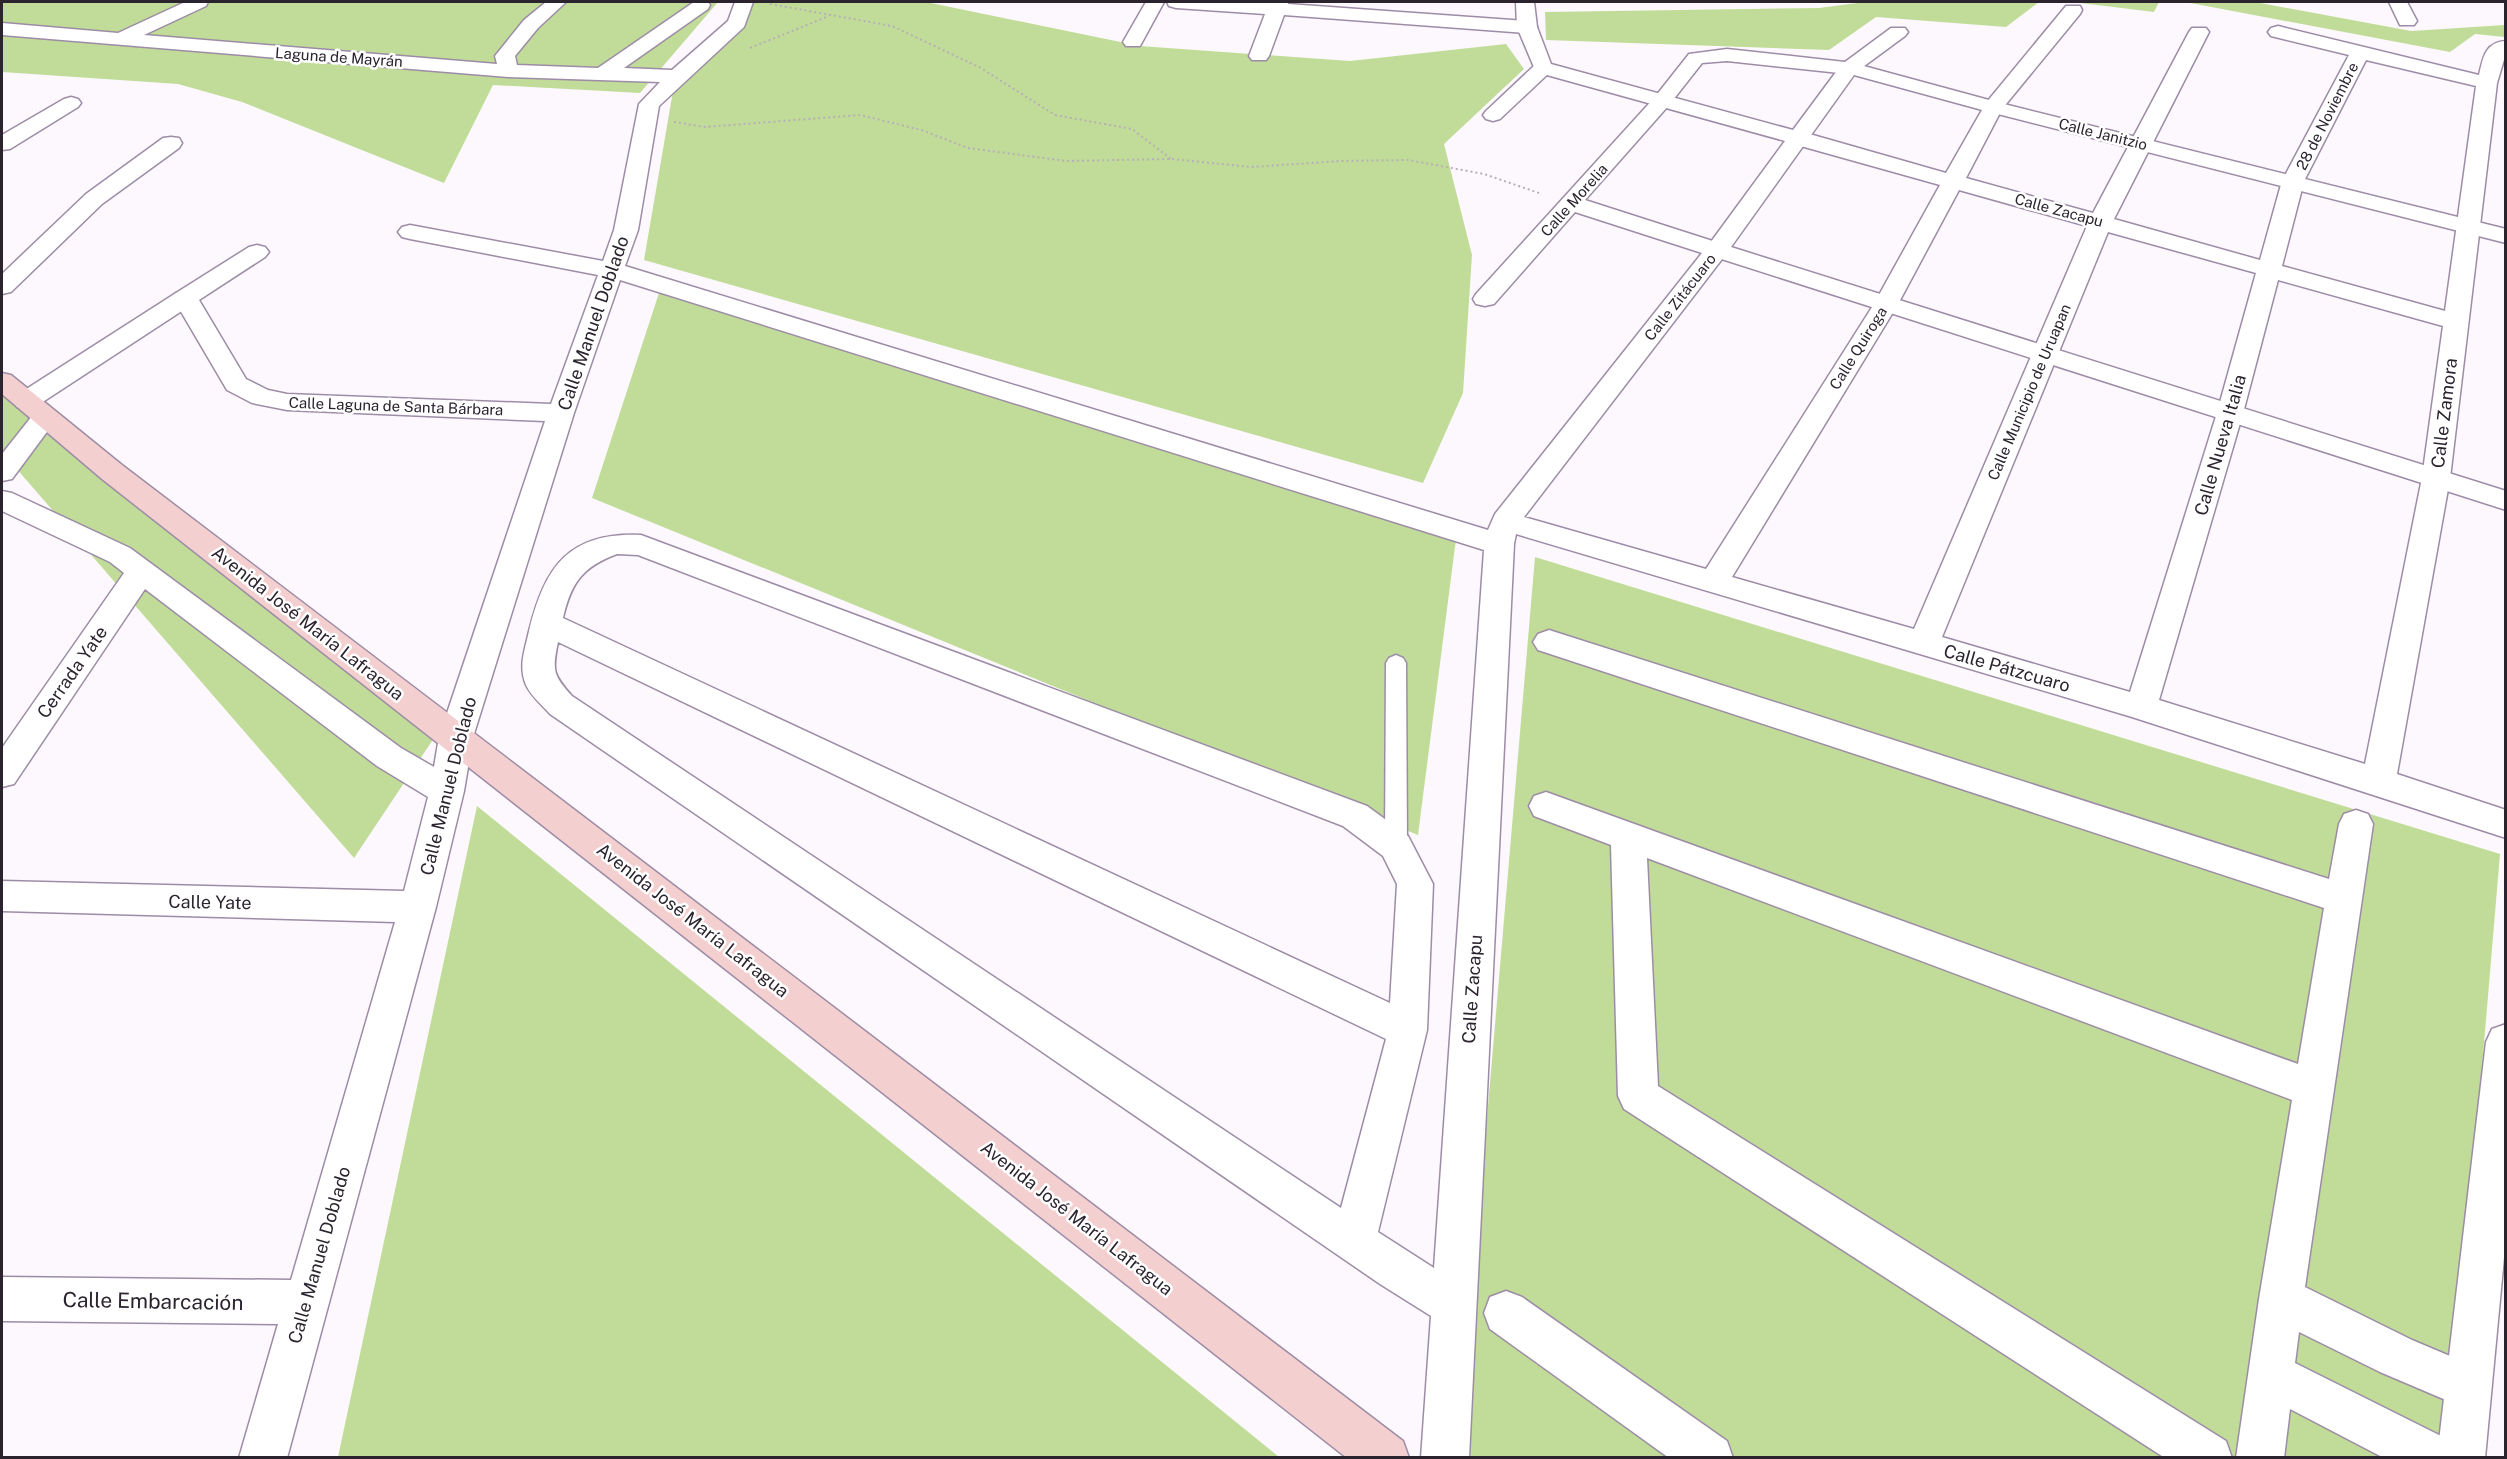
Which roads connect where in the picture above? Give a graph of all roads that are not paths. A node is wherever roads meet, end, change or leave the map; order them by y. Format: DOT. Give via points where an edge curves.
graph roads {
  1 [pos="199,2"];
  2 [pos="557,2"];
  3 [pos="1155,2"];
  4 [pos="1176,2"];
  5 [pos="1525,2"];
  6 [pos="2398,2"];
  7 [pos="678,3"];
  8 [pos="732,3"];
  9 [pos="1278,5"];
  10 [pos="2073,10"];
  11 [pos="2407,21"];
  12 [pos="1527,27"];
  13 [pos="2,29"];
  14 [pos="1898,32"];
  15 [pos="2199,32"];
  16 [pos="2278,32"];
  17 [pos="118,40"];
  18 [pos="1133,42"];
  19 [pos="2503,47"];
  20 [pos="2361,51"];
  21 [pos="1259,56"];
  22 [pos="1696,58"];
  23 [pos="1543,68"];
  24 [pos="1849,68"];
  25 [pos="683,70"];
  26 [pos="508,71"];
  27 [pos="604,73"];
  28 [pos="2493,91"];
  29 [pos="1662,101"];
  30 [pos="71,103"];
  31 [pos="1993,107"];
  32 [pos="1493,114"];
  33 [pos="7,136"];
  34 [pos="1798,138"];
  35 [pos="171,143"];
  36 [pos="2140,143"];
  37 [pos="1953,181"];
  38 [pos="2293,181"];
  39 [pos="1571,203"];
  40 [pos="2101,221"];
  41 [pos="2469,226"];
  42 [pos="410,232"];
  43 [pos="2505,236"];
  44 [pos="1717,250"];
  45 [pos="257,252"];
  46 [pos="612,270"];
  47 [pos="2269,270"];
  48 [pos="2,288"];
  49 [pos="185,298"];
  50 [pos="1485,299"];
  51 [pos="1886,304"];
  52 [pos="2456,322"];
  53 [pos="2044,354"];
  54 [pos="2,381"];
  55 [pos="36,409"];
  56 [pos="561,413"];
  57 [pos="2230,413"];
  58 [pos="2,472"];
  59 [pos="2436,478"];
  60 [pos="2,500"];
  61 [pos="2505,501"];
  62 [pos="1502,532"];
  63 [pos="142,570"];
  64 [pos="1713,583"];
  65 [pos="502,595"];
  66 [pos="548,611"];
  67 [pos="1549,642"];
  68 [pos="1923,644"];
  69 [pos="1396,663"];
  70 [pos="2140,707"];
  71 [pos="456,737"];
  72 [pos="2,774"];
  73 [pos="2379,781"];
  74 [pos="447,790"];
  75 [pos="1546,806"];
  76 [pos="2356,824"];
  77 [pos="2505,824"];
  78 [pos="1628,837"];
  79 [pos="1396,846"];
  80 [pos="2,896"];
  81 [pos="2344,899"];
  82 [pos="417,907"];
  83 [pos="1408,1030"];
  84 [pos="2505,1042"];
  85 [pos="2314,1089"];
  86 [pos="1354,1240"];
  87 [pos="2,1299"];
  88 [pos="2281,1299"];
  89 [pos="305,1302"];
  90 [pos="1452,1304"];
  91 [pos="1506,1313"];
  92 [pos="2271,1375"];
  93 [pos="2467,1386"];
  94 [pos="263,1458"];
  95 [pos="1386,1458"];
  96 [pos="1445,1458"];
  97 [pos="1710,1458"];
  98 [pos="2209,1458"];
  99 [pos="2260,1458"];
  100 [pos="2434,1458"];
  101 [pos="2462,1458"];
  1 -- 17 [label="street"];
  2 -- 26 [label="street" via="531,24 506,56"];
  3 -- 18 [label="street"];
  4 -- 9 [label="street"];
  5 -- 12 [label="street"];
  6 -- 11 [label="street"];
  7 -- 8 [label="street"];
  8 -- 25 [label="street, Calle Manuel Doblado" via="737,23"];
  8 -- 27 [label="street"];
  9 -- 12 [label="street"];
  9 -- 21 [label="street"];
  10 -- 31 [label="street, Calle Quiroga"];
  12 -- 23 [label="street"];
  13 -- 17 [label="street, Laguna de Mayrán"];
  14 -- 24 [label="street, Calle Zitácuaro"];
  15 -- 36 [label="street, Calle Municipio de Uruapan"];
  16 -- 20 [label="street, 28 de Noviembre"];
  17 -- 26 [label="street, Laguna de Mayrán"];
  19 -- 28 [label="street, Calle Zamora" via="2495,52"];
  20 -- 28 [label="street, 28 de Noviembre"];
  20 -- 38 [label="street, 28 de Noviembre"];
  22 -- 24 [label="street, Calle Janitzio" via="1726,55"];
  22 -- 29 [label="street, Calle Morelia"];
  23 -- 29 [label="street, Calle Zacapu"];
  23 -- 32 [label="street"];
  24 -- 31 [label="street, Calle Janitzio"];
  24 -- 34 [label="street, Calle Zitácuaro"];
  25 -- 27 [label="street, Laguna de Mayrán"];
  25 -- 46 [label="street, Calle Manuel Doblado" via="649,104 626,230"];
  26 -- 27 [label="street, Laguna de Mayrán"];
  28 -- 41 [label="street, Calle Zamora"];
  29 -- 34 [label="street, Calle Zacapu"];
  29 -- 39 [label="street, Calle Morelia"];
  30 -- 33 [label="street"];
  31 -- 36 [label="street, Calle Janitzio"];
  31 -- 37 [label="street, Calle Quiroga"];
  34 -- 37 [label="street, Calle Zacapu"];
  34 -- 44 [label="street, Calle Zitácuaro"];
  35 -- 48 [label="street" via="94,199"];
  36 -- 38 [label="street, Calle Janitzio"];
  36 -- 40 [label="street, Calle Municipio de Uruapan"];
  37 -- 40 [label="street, Calle Zacapu"];
  37 -- 51 [label="street, Calle Quiroga"];
  38 -- 41 [label="street, Calle Janitzio"];
  38 -- 47 [label="street, Calle Nueva Italia"];
  39 -- 44 [label="street"];
  39 -- 50 [label="street, Calle Morelia"];
  40 -- 47 [label="street, Calle Zacapu"];
  40 -- 53 [label="street, Calle Municipio de Uruapan"];
  41 -- 43 [label="street, Calle Janitzio"];
  41 -- 52 [label="street, Calle Zamora"];
  42 -- 46 [label="street, Calle Pátzcuaro"];
  44 -- 51 [label="street"];
  44 -- 62 [label="street, Calle Zitácuaro"];
  45 -- 49 [label="street"];
  46 -- 56 [label="street, Calle Manuel Doblado"];
  46 -- 62 [label="street, Calle Pátzcuaro"];
  47 -- 52 [label="street, Calle Zacapu"];
  47 -- 57 [label="street, Calle Nueva Italia"];
  49 -- 55 [label="street"];
  49 -- 56 [label="street, Calle Laguna de Santa Bárbara" via="236,384 261,397 287,402"];
  51 -- 53 [label="street"];
  51 -- 64 [label="street, Calle Quiroga"];
  52 -- 59 [label="street, Calle Zamora"];
  53 -- 57 [label="street"];
  53 -- 68 [label="street, Calle Municipio de Uruapan"];
  54 -- 55 [label="main road, Avenida José María Lafragua"];
  55 -- 58 [label="street"];
  55 -- 71 [label="main road, Avenida José María Lafragua"];
  56 -- 65 [label="street, Calle Manuel Doblado"];
  57 -- 59 [label="street"];
  57 -- 70 [label="street, Calle Nueva Italia"];
  59 -- 61 [label="street"];
  59 -- 73 [label="street, Calle Zamora"];
  60 -- 63 [label="street" via="120,555"];
  62 -- 64 [label="street, Calle Pátzcuaro"];
  62 -- 90 [label="street, Calle Zacapu"];
  63 -- 72 [label="street, Cerrada Yate"];
  63 -- 74 [label="street" via="389,757"];
  64 -- 68 [label="street, Calle Pátzcuaro"];
  65 -- 66 [label="street"];
  65 -- 71 [label="street, Calle Manuel Doblado"];
  66 -- 79 [label="street" via="565,573 587,554 615,544 641,545 1355,816"];
  66 -- 83 [label="street"];
  66 -- 86 [label="street" via="537,666 542,684 561,705"];
  67 -- 81 [label="street"];
  68 -- 70 [label="street, Calle Pátzcuaro"];
  69 -- 79 [label="lane"];
  70 -- 73 [label="street, Calle Pátzcuaro"];
  71 -- 74 [label="street, Calle Manuel Doblado"];
  71 -- 95 [label="main road, Avenida José María Lafragua"];
  73 -- 77 [label="street, Calle Pátzcuaro"];
  74 -- 82 [label="street, Calle Manuel Doblado"];
  75 -- 78 [label="street"];
  76 -- 81 [label="street"];
  78 -- 85 [label="street"];
  78 -- 98 [label="street" via="1638,1096"];
  79 -- 83 [label="street" via="1415,884"];
  80 -- 82 [label="street, Calle Yate"];
  81 -- 85 [label="street"];
  82 -- 89 [label="street, Calle Manuel Doblado"];
  83 -- 86 [label="street"];
  84 -- 93 [label="street"];
  85 -- 88 [label="street"];
  86 -- 90 [label="street"];
  87 -- 89 [label="street, Calle Embarcación"];
  88 -- 92 [label="street"];
  88 -- 93 [label="street"];
  89 -- 94 [label="street, Calle Manuel Doblado"];
  90 -- 96 [label="street, Calle Zacapu"];
  91 -- 97 [label="street"];
  92 -- 99 [label="street"];
  92 -- 100 [label="street"];
  93 -- 101 [label="street"];
}
